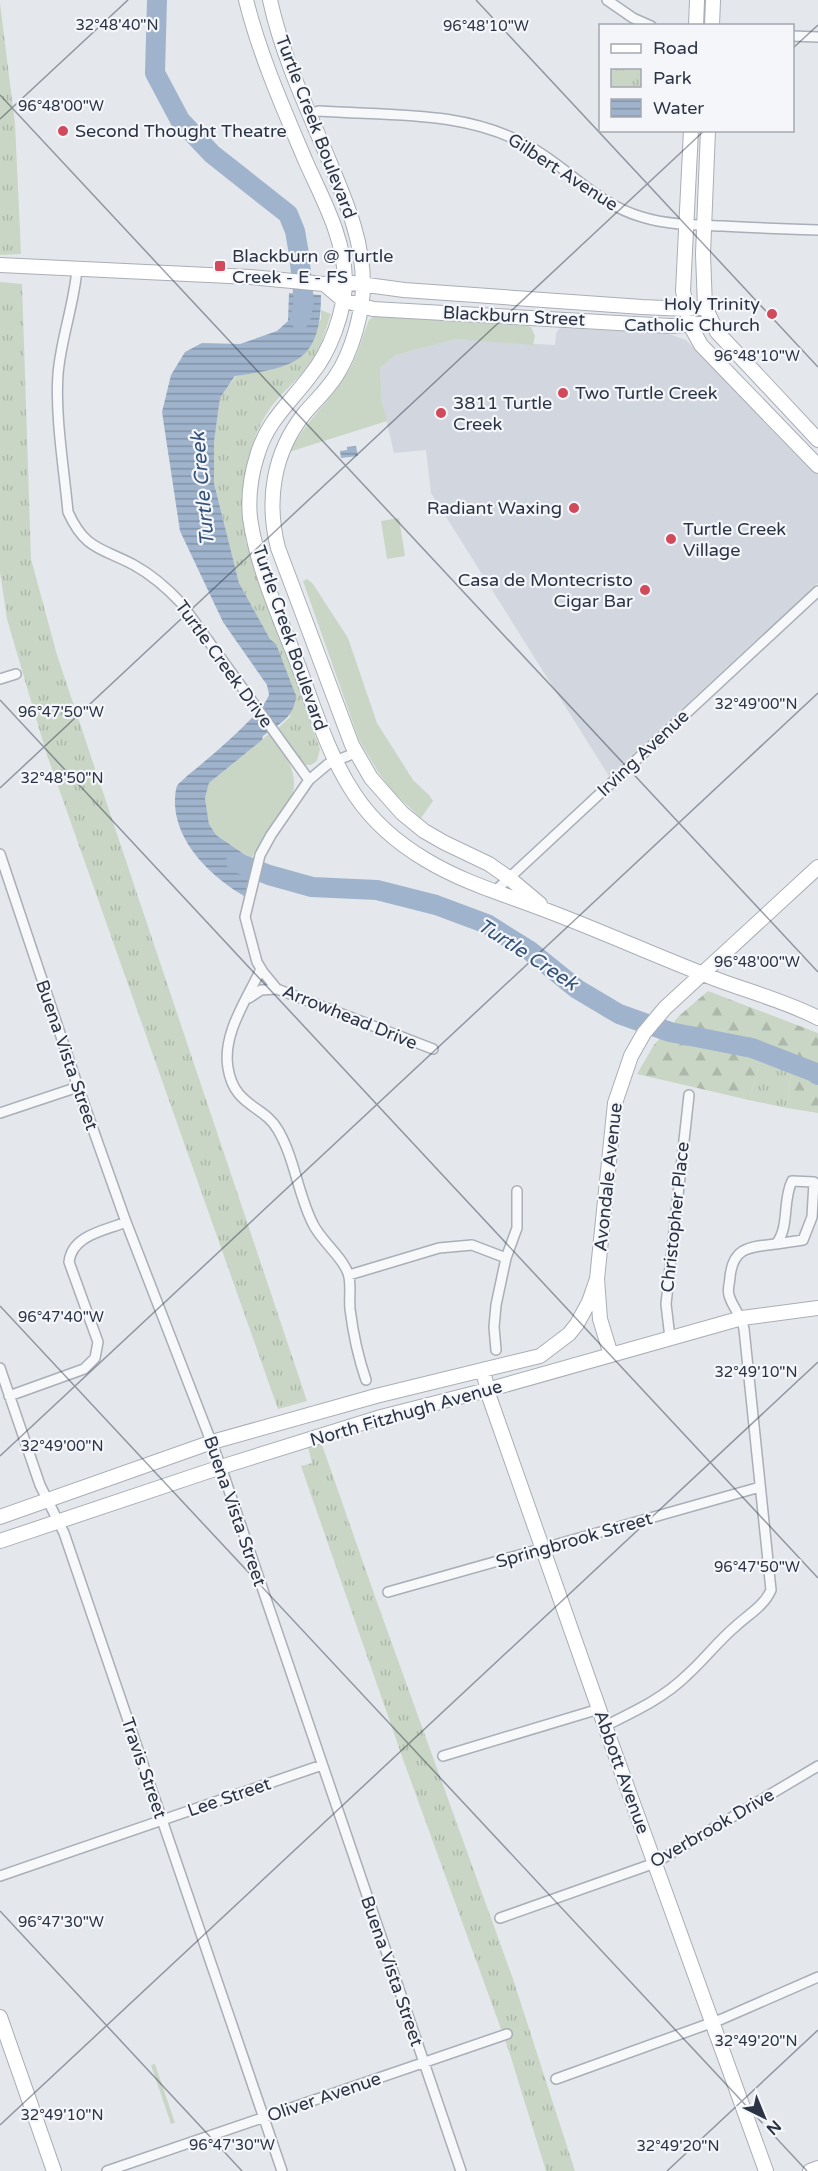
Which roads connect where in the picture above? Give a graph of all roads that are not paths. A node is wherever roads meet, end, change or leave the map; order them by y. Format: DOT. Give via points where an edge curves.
graph roads {
  1 [pos="246,0"];
  2 [pos="270,0"];
  3 [pos="607,0"];
  4 [pos="697,0"];
  5 [pos="713,0"];
  6 [pos="646,24"];
  7 [pos="696,24"];
  8 [pos="712,24"];
  9 [pos="794,36"];
  10 [pos="818,37"];
  11 [pos="309,114"];
  12 [pos="289,121"];
  13 [pos="691,132"];
  14 [pos="708,132"];
  15 [pos="687,224"];
  16 [pos="704,226"];
  17 [pos="818,231"];
  18 [pos="0,265"];
  19 [pos="77,269"];
  20 [pos="345,282"];
  21 [pos="324,284"];
  22 [pos="363,284"];
  23 [pos="343,300"];
  24 [pos="549,300"];
  25 [pos="362,307"];
  26 [pos="705,307"];
  27 [pos="686,309"];
  28 [pos="547,318"];
  29 [pos="711,323"];
  30 [pos="690,325"];
  31 [pos="798,419"];
  32 [pos="784,432"];
  33 [pos="818,440"];
  34 [pos="818,466"];
  35 [pos="287,574"];
  36 [pos="267,580"];
  37 [pos="818,591"];
  38 [pos="16,674"];
  39 [pos="0,680"];
  40 [pos="356,753"];
  41 [pos="335,761"];
  42 [pos="309,780"];
  43 [pos="424,831"];
  44 [pos="410,850"];
  45 [pos="0,854"];
  46 [pos="818,867"];
  47 [pos="509,878"];
  48 [pos="494,892"];
  49 [pos="549,911"];
  50 [pos="261,969"];
  51 [pos="698,978"];
  52 [pos="273,985"];
  53 [pos="247,1000"];
  54 [pos="818,1018"];
  55 [pos="433,1049"];
  56 [pos="78,1087"];
  57 [pos="689,1095"];
  58 [pos="0,1113"];
  59 [pos="517,1191"];
  60 [pos="126,1222"];
  61 [pos="776,1244"];
  62 [pos="506,1258"];
  63 [pos="349,1275"];
  64 [pos="597,1279"];
  65 [pos="818,1308"];
  66 [pos="742,1318"];
  67 [pos="670,1338"];
  68 [pos="496,1350"];
  69 [pos="611,1354"];
  70 [pos="540,1356"];
  71 [pos="0,1368"];
  72 [pos="483,1371"];
  73 [pos="366,1380"];
  74 [pos="487,1390"];
  75 [pos="9,1396"];
  76 [pos="376,1396"];
  77 [pos="381,1417"];
  78 [pos="212,1442"];
  79 [pos="221,1467"];
  80 [pos="760,1487"];
  81 [pos="47,1500"];
  82 [pos="0,1517"];
  83 [pos="58,1521"];
  84 [pos="0,1541"];
  85 [pos="543,1550"];
  86 [pos="388,1592"];
  87 [pos="599,1709"];
  88 [pos="605,1726"];
  89 [pos="443,1756"];
  90 [pos="322,1765"];
  91 [pos="818,1766"];
  92 [pos="162,1820"];
  93 [pos="656,1863"];
  94 [pos="0,1876"];
  95 [pos="500,1918"];
  96 [pos="818,1977"];
  97 [pos="0,2017"];
  98 [pos="713,2023"];
  99 [pos="507,2034"];
  100 [pos="424,2062"];
  101 [pos="556,2079"];
  102 [pos="264,2117"];
  103 [pos="818,2168"];
  104 [pos="54,2171"];
  105 [pos="107,2171"];
  106 [pos="282,2171"];
  107 [pos="461,2171"];
  108 [pos="766,2171"];
  109 [pos="810,2171"];
  1 -- 12 [label="main road, Turtle Creek Boulevard"];
  2 -- 11 [label="main road, Turtle Creek Boulevard"];
  3 -- 6 [label="street"];
  4 -- 7 [label="main road"];
  5 -- 8 [label="main road"];
  9 -- 10 [label="street"];
  11 -- 12 [label="main road"];
  11 -- 15 [label="street, Gilbert Avenue" via="319,111 436,117 501,131 553,162 613,206 648,219"];
  11 -- 22 [label="main road, Turtle Creek Boulevard" via="353,219"];
  12 -- 20 [label="main road, Turtle Creek Boulevard" via="333,220"];
  13 -- 15 [label="main road"];
  14 -- 16 [label="main road"];
  15 -- 16 [label="street, Gilbert Avenue"];
  15 -- 27 [label="main road" via="683,291"];
  16 -- 17 [label="street, Gilbert Avenue"];
  16 -- 26 [label="main road"];
  18 -- 19 [label="main road, Blackburn Street"];
  19 -- 21 [label="main road, Blackburn Street"];
  19 -- 42 [label="street, Turtle Creek Drive" via="58,394 68,512 81,535 100,551 135,565 169,590"];
  20 -- 21 [label="main road, Blackburn Street"];
  20 -- 22 [label="main road, Blackburn Street"];
  20 -- 23 [label="main road, Turtle Creek Boulevard"];
  21 -- 23 [label="main road, Blackburn Street"];
  22 -- 24 [label="main road, Blackburn Street"];
  22 -- 25 [label="main road, Turtle Creek Boulevard"];
  23 -- 25 [label="main road, Blackburn Street"];
  23 -- 36 [label="main road, Turtle Creek Boulevard" via="321,361 280,410 256,459 250,517"];
  24 -- 27 [label="main road, Blackburn Street"];
  24 -- 28 [label="main road"];
  25 -- 28 [label="main road, Blackburn Street"];
  25 -- 35 [label="main road, Turtle Creek Boulevard" via="337,374 292,432 278,464 272,494 273,520"];
  26 -- 27 [label="main road, Blackburn Street"];
  26 -- 29 [label="main road"];
  27 -- 30 [label="main road"];
  28 -- 30 [label="main road, Blackburn Street"];
  29 -- 30 [label="main road, Blackburn Street"];
  29 -- 31 [label="main road"];
  30 -- 32 [label="main road" via="701,345"];
  31 -- 32 [label="main road"];
  31 -- 33 [label="main road"];
  32 -- 34 [label="main road"];
  35 -- 36 [label="main road"];
  35 -- 40 [label="main road, Turtle Creek Boulevard"];
  36 -- 41 [label="main road, Turtle Creek Boulevard"];
  37 -- 47 [label="street, Irving Avenue"];
  38 -- 39 [label="street"];
  40 -- 41 [label="street"];
  40 -- 43 [label="main road, Turtle Creek Boulevard" via="387,798"];
  41 -- 42 [label="street"];
  41 -- 44 [label="main road, Turtle Creek Boulevard" via="369,813"];
  42 -- 50 [label="street" via="271,835 249,896 245,917"];
  43 -- 44 [label="main road"];
  43 -- 47 [label="main road, Turtle Creek Boulevard"];
  44 -- 48 [label="main road, Turtle Creek Boulevard"];
  45 -- 56 [label="street, Buena Vista Street"];
  46 -- 51 [label="main road, Avondale Avenue"];
  47 -- 48 [label="street, Irving Avenue"];
  47 -- 49 [label="main road, Turtle Creek Boulevard"];
  48 -- 49 [label="main road, Turtle Creek Boulevard"];
  49 -- 51 [label="main road, Turtle Creek Boulevard"];
  50 -- 52 [label="street"];
  50 -- 53 [label="street"];
  51 -- 54 [label="main road, Turtle Creek Boulevard"];
  51 -- 64 [label="main road, Avondale Avenue" via="654,1020 624,1071 612,1118"];
  52 -- 53 [label="street"];
  52 -- 55 [label="street, Arrowhead Drive"];
  53 -- 63 [label="street" via="229,1037 231,1079 248,1104 276,1126 312,1222"];
  56 -- 58 [label="street"];
  56 -- 60 [label="street, Buena Vista Street"];
  57 -- 67 [label="street, Christopher Place" via="666,1304"];
  59 -- 62 [label="street" via="517,1228"];
  60 -- 75 [label="street" via="78,1241 70,1255 69,1262 98,1342 95,1358 84,1369"];
  60 -- 78 [label="street, Buena Vista Street"];
  61 -- 61 [label="street" via="783,1232 787,1192 792,1181 814,1182 812,1217 803,1240"];
  61 -- 66 [label="street" via="747,1247 731,1264 729,1295"];
  62 -- 63 [label="street" via="472,1245 439,1248"];
  62 -- 68 [label="street" via="496,1305"];
  63 -- 73 [label="street" via="358,1358"];
  64 -- 69 [label="main road, Avondale Avenue" via="600,1319"];
  64 -- 70 [label="main road, Avondale Avenue" via="577,1324"];
  65 -- 66 [label="main road, North Fitzhugh Avenue"];
  66 -- 67 [label="main road, North Fitzhugh Avenue"];
  66 -- 80 [label="street"];
  67 -- 69 [label="main road, North Fitzhugh Avenue"];
  69 -- 74 [label="main road, North Fitzhugh Avenue"];
  70 -- 72 [label="main road, North Fitzhugh Avenue"];
  71 -- 75 [label="street, Travis Street"];
  72 -- 74 [label="main road, Abbott Avenue"];
  72 -- 76 [label="main road, North Fitzhugh Avenue"];
  74 -- 77 [label="main road, North Fitzhugh Avenue"];
  74 -- 85 [label="main road, Abbott Avenue"];
  75 -- 81 [label="street, Travis Street"];
  76 -- 77 [label="main road"];
  76 -- 78 [label="main road, North Fitzhugh Avenue"];
  77 -- 79 [label="main road, North Fitzhugh Avenue"];
  78 -- 79 [label="street, Buena Vista Street"];
  78 -- 81 [label="main road, North Fitzhugh Avenue"];
  79 -- 83 [label="main road, North Fitzhugh Avenue"];
  79 -- 90 [label="street, Buena Vista Street"];
  80 -- 85 [label="street, Springbrook Street"];
  80 -- 88 [label="street" via="771,1590 767,1598 661,1696"];
  81 -- 82 [label="main road, North Fitzhugh Avenue"];
  81 -- 83 [label="street, Travis Street"];
  83 -- 84 [label="main road, North Fitzhugh Avenue"];
  83 -- 92 [label="street, Travis Street"];
  85 -- 86 [label="street, Springbrook Street"];
  85 -- 87 [label="main road, Abbott Avenue"];
  87 -- 88 [label="main road, Abbott Avenue"];
  87 -- 89 [label="street"];
  88 -- 93 [label="main road, Abbott Avenue"];
  90 -- 92 [label="street, Lee Street"];
  90 -- 100 [label="street, Buena Vista Street"];
  91 -- 93 [label="street, Overbrook Drive"];
  92 -- 94 [label="street, Lee Street"];
  92 -- 102 [label="street, Travis Street"];
  93 -- 95 [label="street, Overbrook Drive"];
  93 -- 98 [label="main road, Abbott Avenue"];
  96 -- 98 [label="street"];
  97 -- 104 [label="main road"];
  98 -- 101 [label="street"];
  98 -- 108 [label="main road, Abbott Avenue"];
  99 -- 100 [label="street, Oliver Avenue"];
  100 -- 102 [label="street, Oliver Avenue"];
  100 -- 107 [label="street, Buena Vista Street"];
  102 -- 105 [label="street, Oliver Avenue"];
  102 -- 106 [label="street, Travis Street"];
  103 -- 109 [label="main road"];
}
